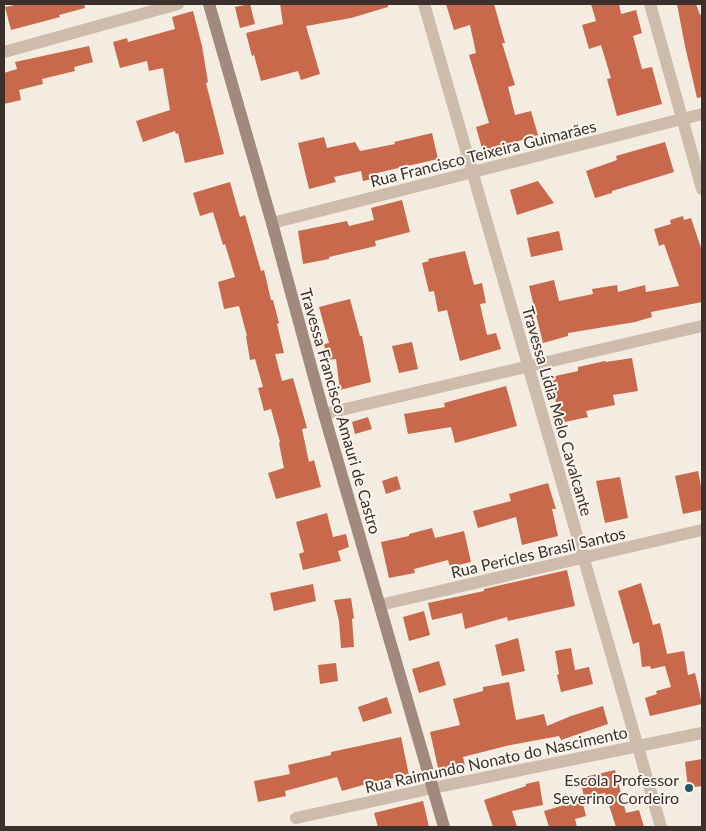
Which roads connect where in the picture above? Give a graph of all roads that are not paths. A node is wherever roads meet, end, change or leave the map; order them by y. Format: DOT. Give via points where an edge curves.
graph roads {
  1 [pos="178,4"];
  2 [pos="209,4"];
  3 [pos="424,4"];
  4 [pos="650,4"];
  5 [pos="4,52"];
  6 [pos="702,114"];
  7 [pos="684,118"];
  8 [pos="472,172"];
  9 [pos="702,189"];
  10 [pos="272,223"];
  11 [pos="702,326"];
  12 [pos="528,366"];
  13 [pos="324,414"];
  14 [pos="702,530"];
  15 [pos="584,558"];
  16 [pos="380,605"];
  17 [pos="702,733"];
  18 [pos="638,746"];
  19 [pos="433,788"];
  20 [pos="296,818"];
  21 [pos="444,827"];
  22 [pos="661,827"];
  1 -- 5 [label="street"];
  2 -- 10 [label="street, Travessa Francisco Amauri de Castro"];
  3 -- 8 [label="street, Travessa Lídia Melo Cavalcante"];
  4 -- 7 [label="street"];
  6 -- 7 [label="street, Rua Francisco Teixeira Guimarães"];
  7 -- 8 [label="street, Rua Francisco Teixeira Guimarães"];
  7 -- 9 [label="street"];
  8 -- 10 [label="street, Rua Francisco Teixeira Guimarães"];
  8 -- 12 [label="street, Travessa Lídia Melo Cavalcante"];
  10 -- 13 [label="street, Travessa Francisco Amauri de Castro"];
  11 -- 12 [label="street"];
  12 -- 13 [label="street"];
  12 -- 15 [label="street, Travessa Lídia Melo Cavalcante"];
  13 -- 16 [label="street, Travessa Francisco Amauri de Castro"];
  14 -- 15 [label="street, Rua Pericles Brasil Santos"];
  15 -- 16 [label="street, Rua Pericles Brasil Santos"];
  15 -- 18 [label="street, Travessa Lídia Melo Cavalcante"];
  16 -- 19 [label="street, Travessa Francisco Amauri de Castro"];
  17 -- 18 [label="street, Rua Raimundo Nonato do Nascimento"];
  18 -- 19 [label="street, Rua Raimundo Nonato do Nascimento"];
  18 -- 22 [label="street, Travessa Lídia Melo Cavalcante"];
  19 -- 20 [label="street, Rua Raimundo Nonato do Nascimento"];
  19 -- 21 [label="street, Travessa Francisco Amauri de Castro"];
}
